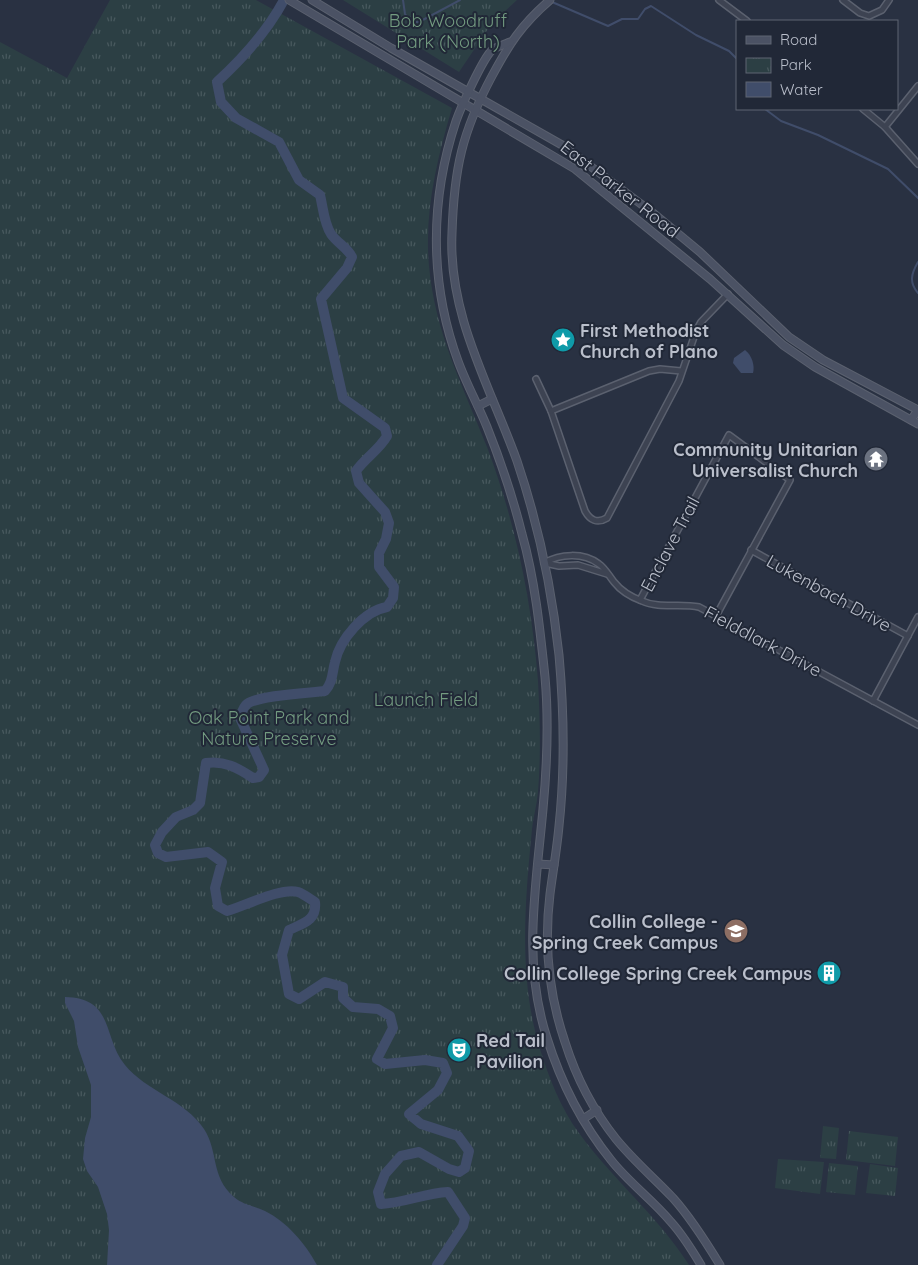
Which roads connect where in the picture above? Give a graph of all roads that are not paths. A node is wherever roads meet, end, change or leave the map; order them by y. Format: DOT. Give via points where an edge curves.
graph roads {
  1 [pos="288,0"];
  2 [pos="312,0"];
  3 [pos="550,0"];
  4 [pos="719,0"];
  5 [pos="842,0"];
  6 [pos="889,0"];
  7 [pos="746,20"];
  8 [pos="510,42"];
  9 [pos="918,86"];
  10 [pos="468,92"];
  11 [pos="480,98"];
  12 [pos="462,103"];
  13 [pos="474,110"];
  14 [pos="864,110"];
  15 [pos="885,127"];
  16 [pos="918,164"];
  17 [pos="626,192"];
  18 [pos="617,202"];
  19 [pos="736,285"];
  20 [pos="728,294"];
  21 [pos="789,337"];
  22 [pos="783,345"];
  23 [pos="817,356"];
  24 [pos="811,364"];
  25 [pos="682,371"];
  26 [pos="536,379"];
  27 [pos="862,382"];
  28 [pos="858,391"];
  29 [pos="492,399"];
  30 [pos="478,406"];
  31 [pos="918,410"];
  32 [pos="550,411"];
  33 [pos="911,420"];
  34 [pos="918,424"];
  35 [pos="751,550"];
  36 [pos="544,562"];
  37 [pos="530,566"];
  38 [pos="608,574"];
  39 [pos="640,600"];
  40 [pos="716,616"];
  41 [pos="918,617"];
  42 [pos="908,636"];
  43 [pos="873,701"];
  44 [pos="918,725"];
  45 [pos="538,864"];
  46 [pos="554,865"];
  47 [pos="597,1110"];
  48 [pos="583,1119"];
  49 [pos="701,1265"];
  50 [pos="720,1265"];
  1 -- 12 [label="main road, East Parker Road"];
  2 -- 10 [label="main road, East Parker Road"];
  3 -- 8 [label="main road"];
  4 -- 7 [label="street"];
  5 -- 6 [label="street" via="869,16 882,10"];
  8 -- 10 [label="main road" via="492,50"];
  8 -- 11 [label="main road"];
  9 -- 15 [label="street"];
  10 -- 11 [label="main road, East Parker Road"];
  10 -- 12 [label="main road"];
  11 -- 13 [label="main road"];
  11 -- 17 [label="main road, East Parker Road" via="562,145"];
  12 -- 13 [label="main road, East Parker Road"];
  12 -- 30 [label="main road" via="441,180 436,241 444,315 459,364"];
  13 -- 18 [label="main road, East Parker Road" via="574,169"];
  13 -- 29 [label="main road" via="455,180 453,266 459,308 471,351"];
  14 -- 15 [label="street"];
  15 -- 16 [label="street"];
  17 -- 18 [label="main road"];
  17 -- 19 [label="main road, East Parker Road"];
  18 -- 20 [label="main road, East Parker Road"];
  19 -- 20 [label="main road"];
  19 -- 21 [label="main road, East Parker Road"];
  20 -- 22 [label="main road, East Parker Road"];
  20 -- 25 [label="street" via="701,322"];
  21 -- 22 [label="main road"];
  21 -- 23 [label="main road, East Parker Road"];
  22 -- 24 [label="main road, East Parker Road"];
  23 -- 24 [label="main road"];
  23 -- 27 [label="main road, East Parker Road"];
  24 -- 28 [label="main road, East Parker Road"];
  25 -- 32 [label="street" via="649,371"];
  25 -- 32 [label="street" via="607,518 602,521 589,518 585,511"];
  26 -- 32 [label="street"];
  27 -- 28 [label="main road"];
  27 -- 31 [label="main road, East Parker Road"];
  28 -- 33 [label="main road, East Parker Road"];
  29 -- 30 [label="main road"];
  29 -- 36 [label="main road" via="524,485"];
  30 -- 37 [label="main road" via="503,470"];
  31 -- 33 [label="main road"];
  33 -- 34 [label="main road, East Parker Road"];
  35 -- 39 [label="street, Enclave Trail" via="790,480 729,435"];
  35 -- 40 [label="street"];
  35 -- 42 [label="street, Lukenbach Drive"];
  36 -- 37 [label="main road"];
  36 -- 38 [label="street, Fielddlark Drive" via="559,566 578,565"];
  36 -- 38 [label="street, Fielddlark Drive" via="557,556 584,558 599,564"];
  36 -- 46 [label="main road" via="559,655 562,712 560,817"];
  37 -- 45 [label="main road" via="547,706 546,781"];
  38 -- 39 [label="street, Fielddlark Drive" via="627,594"];
  39 -- 40 [label="street, Fielddlark Drive" via="657,605 699,606"];
  40 -- 43 [label="street, Fielddlark Drive"];
  41 -- 42 [label="street"];
  42 -- 43 [label="street"];
  43 -- 44 [label="street, Fielddlark Drive"];
  45 -- 46 [label="main road"];
  45 -- 48 [label="main road" via="532,940 536,997 556,1066"];
  46 -- 47 [label="main road" via="549,898 550,983 564,1039"];
  47 -- 48 [label="main road"];
  47 -- 50 [label="main road" via="633,1159 674,1199"];
  48 -- 49 [label="main road" via="611,1161 672,1222"];
}
